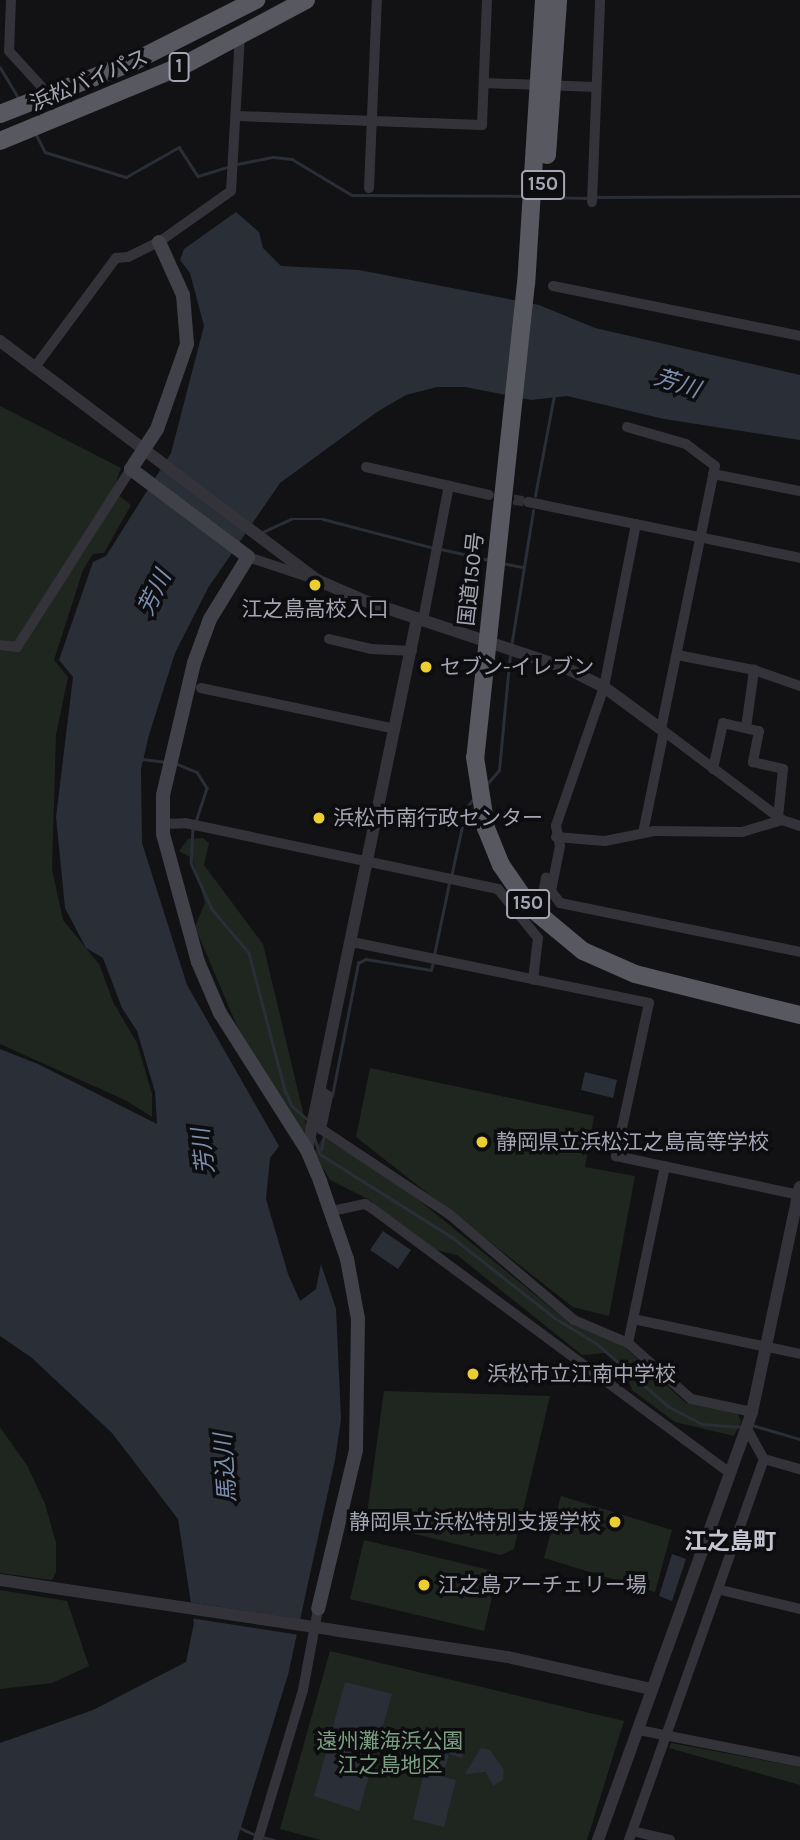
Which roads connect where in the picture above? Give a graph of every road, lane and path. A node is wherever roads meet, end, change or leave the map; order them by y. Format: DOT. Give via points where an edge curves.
graph roads {
  1 [pos="11,0"];
  2 [pos="306,0"];
  3 [pos="377,0"];
  4 [pos="487,0"];
  5 [pos="544,0"];
  6 [pos="558,0"];
  7 [pos="600,0"];
  8 [pos="246,3"];
  9 [pos="240,37"];
  10 [pos="484,83"];
  11 [pos="546,86"];
  12 [pos="596,87"];
  13 [pos="43,98"];
  14 [pos="5,112"];
  15 [pos="237,116"];
  16 [pos="373,121"];
  17 [pos="0,141"];
  18 [pos="369,188"];
  19 [pos="592,197"];
  20 [pos="159,242"];
  21 [pos="553,286"];
  22 [pos="800,336"];
  23 [pos="0,341"];
  24 [pos="35,366"];
  25 [pos="627,427"];
  26 [pos="146,452"];
  27 [pos="366,467"];
  28 [pos="131,470"];
  29 [pos="713,474"];
  30 [pos="449,485"];
  31 [pos="800,491"];
  32 [pos="489,495"];
  33 [pos="528,502"];
  34 [pos="636,524"];
  35 [pos="701,537"];
  36 [pos="248,557"];
  37 [pos="800,558"];
  38 [pos="317,580"];
  39 [pos="420,619"];
  40 [pos="329,639"];
  41 [pos="488,640"];
  42 [pos="0,645"];
  43 [pos="412,651"];
  44 [pos="677,654"];
  45 [pos="754,670"];
  46 [pos="800,686"];
  47 [pos="604,687"];
  48 [pos="201,688"];
  49 [pos="746,728"];
  50 [pos="395,729"];
  51 [pos="663,730"];
  52 [pos="713,769"];
  53 [pos="780,819"];
  54 [pos="162,824"];
  55 [pos="800,826"];
  56 [pos="643,834"];
  57 [pos="556,837"];
  58 [pos="367,863"];
  59 [pos="541,906"];
  60 [pos="352,942"];
  61 [pos="533,942"];
  62 [pos="800,952"];
  63 [pos="530,979"];
  64 [pos="800,1015"];
  65 [pos="320,1090"];
  66 [pos="307,1150"];
  67 [pos="666,1166"];
  68 [pos="799,1192"];
  69 [pos="332,1211"];
  70 [pos="633,1319"];
  71 [pos="628,1343"];
  72 [pos="766,1347"];
  73 [pos="800,1354"];
  74 [pos="752,1412"];
  75 [pos="746,1427"];
  76 [pos="764,1459"];
  77 [pos="800,1469"];
  78 [pos="730,1473"];
  79 [pos="0,1580"];
  80 [pos="721,1590"];
  81 [pos="318,1609"];
  82 [pos="800,1609"];
  83 [pos="651,1689"];
  84 [pos="639,1730"];
  85 [pos="668,1736"];
  86 [pos="800,1762"];
  87 [pos="630,1835"];
  88 [pos="258,1840"];
  89 [pos="598,1840"];
  90 [pos="670,1840"];
  1 -- 13 [label="street" via="9,51"];
  2 -- 9 [label="highway, 浜松バイパス / 1"];
  3 -- 16 [label="street"];
  4 -- 10 [label="street"];
  5 -- 11 [label="highway, 国道150号 / 150"];
  6 -- 11 [label="highway, 国道150号 / 150"];
  7 -- 12 [label="street"];
  8 -- 13 [label="highway, 浜松バイパス / 1"];
  9 -- 15 [label="street"];
  9 -- 17 [label="highway, 浜松バイパス / 1"];
  10 -- 11 [label="street"];
  10 -- 16 [label="street" via="482,125"];
  11 -- 12 [label="street"];
  11 -- 41 [label="highway, 国道150号 / 150"];
  12 -- 19 [label="street"];
  13 -- 14 [label="highway, 浜松バイパス / 1"];
  15 -- 16 [label="street"];
  15 -- 20 [label="street" via="230,191"];
  16 -- 18 [label="street"];
  20 -- 24 [label="street" via="116,258"];
  20 -- 26 [label="main road" via="183,296 189,328 172,391"];
  21 -- 22 [label="street"];
  23 -- 24 [label="street"];
  24 -- 26 [label="street"];
  25 -- 29 [label="street" via="686,444 715,466"];
  26 -- 28 [label="main road"];
  26 -- 38 [label="street"];
  27 -- 30 [label="street"];
  28 -- 36 [label="main road"];
  28 -- 42 [label="street" via="17,647"];
  29 -- 31 [label="street"];
  29 -- 35 [label="street"];
  30 -- 32 [label="street"];
  30 -- 39 [label="street"];
  33 -- 34 [label="street"];
  34 -- 35 [label="street"];
  34 -- 47 [label="street"];
  35 -- 37 [label="street"];
  35 -- 44 [label="street"];
  36 -- 38 [label="street"];
  36 -- 54 [label="main road" via="210,619 194,663 163,795"];
  38 -- 39 [label="street"];
  39 -- 41 [label="street"];
  39 -- 43 [label="street"];
  40 -- 43 [label="street"];
  41 -- 47 [label="street"];
  41 -- 64 [label="highway, 国道150号 / 150" via="476,781 486,828 501,865 530,907 583,951 635,974"];
  43 -- 50 [label="street"];
  44 -- 45 [label="street"];
  44 -- 51 [label="street"];
  45 -- 46 [label="street"];
  45 -- 49 [label="street"];
  47 -- 51 [label="street"];
  47 -- 57 [label="street" via="565,790"];
  48 -- 50 [label="street"];
  49 -- 52 [label="street" via="723,723"];
  49 -- 53 [label="street" via="759,731 753,762 783,769"];
  50 -- 58 [label="street"];
  51 -- 52 [label="street"];
  51 -- 56 [label="street"];
  52 -- 53 [label="street"];
  53 -- 55 [label="street"];
  53 -- 56 [label="street" via="742,832"];
  54 -- 58 [label="street" via="185,823"];
  54 -- 66 [label="main road" via="186,921 220,1013"];
  56 -- 57 [label="street" via="605,841"];
  57 -- 59 [label="street"];
  57 -- 62 [label="street" via="560,846 551,891 561,904"];
  58 -- 60 [label="street"];
  58 -- 63 [label="street" via="498,889 538,938"];
  60 -- 63 [label="street"];
  60 -- 65 [label="street"];
  61 -- 63 [label="street"];
  63 -- 67 [label="street" via="649,1003 616,1156"];
  65 -- 66 [label="street"];
  65 -- 71 [label="street" via="328,1096 321,1129 440,1207 574,1320"];
  66 -- 69 [label="main road"];
  67 -- 68 [label="street"];
  67 -- 70 [label="street"];
  68 -- 72 [label="street"];
  69 -- 78 [label="street" via="365,1204 373,1209"];
  69 -- 81 [label="main road" via="358,1319 358,1395 352,1470"];
  70 -- 71 [label="street"];
  70 -- 72 [label="street"];
  71 -- 74 [label="street" via="691,1399"];
  72 -- 73 [label="street"];
  72 -- 74 [label="street"];
  74 -- 75 [label="street"];
  75 -- 76 [label="street"];
  75 -- 78 [label="street"];
  76 -- 77 [label="street"];
  76 -- 80 [label="street"];
  78 -- 83 [label="street"];
  79 -- 83 [label="street, bridge" via="508,1657"];
  80 -- 82 [label="street"];
  80 -- 85 [label="street"];
  81 -- 88 [label="street" via="303,1690"];
  83 -- 84 [label="street"];
  84 -- 85 [label="street"];
  84 -- 89 [label="street"];
  85 -- 86 [label="street"];
  85 -- 87 [label="street"];
  87 -- 90 [label="street"];
}
